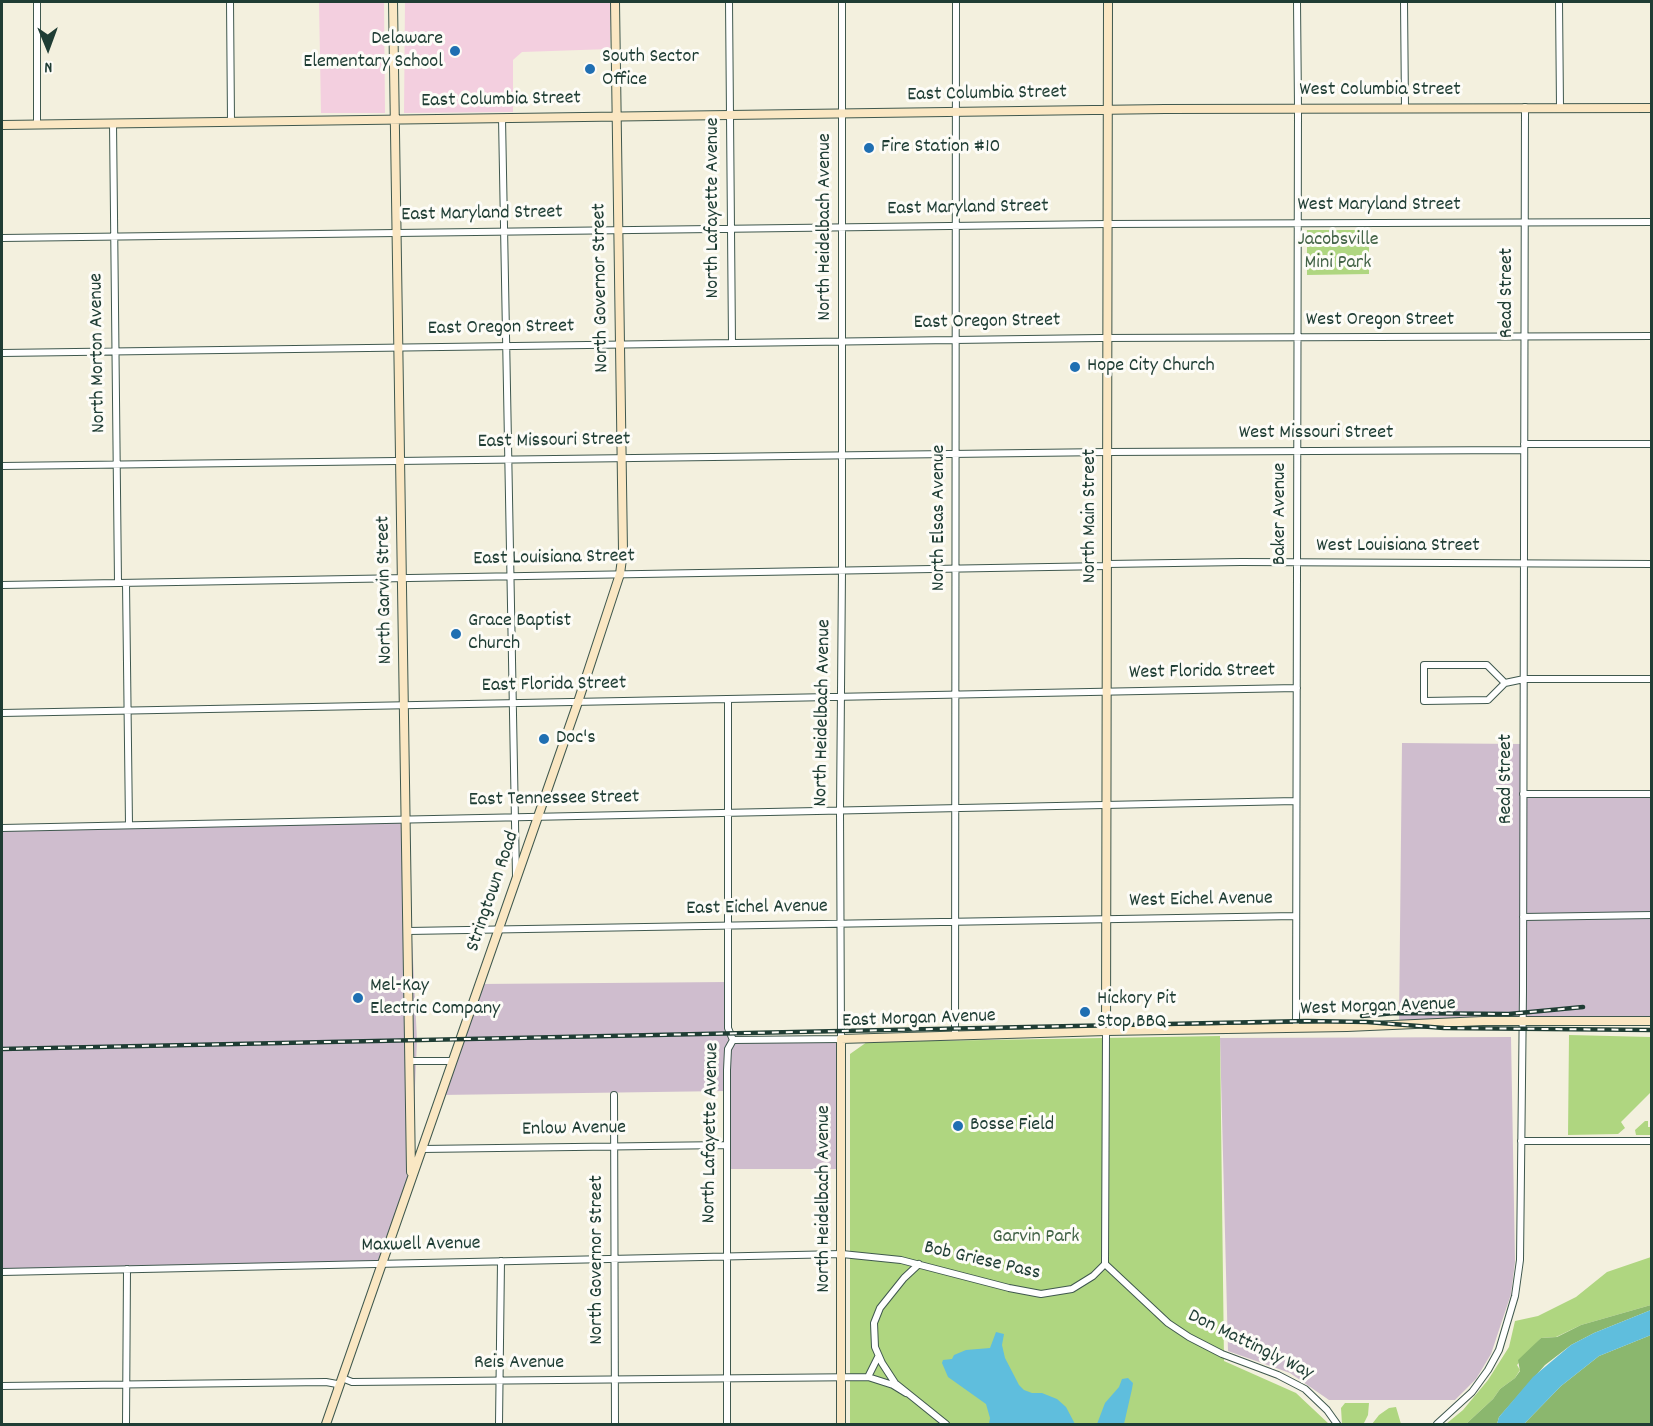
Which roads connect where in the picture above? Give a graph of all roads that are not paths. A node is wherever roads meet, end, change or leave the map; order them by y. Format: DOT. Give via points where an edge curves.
graph roads {
  1 [pos="37,2"];
  2 [pos="230,2"];
  3 [pos="393,2"];
  4 [pos="615,2"];
  5 [pos="729,2"];
  6 [pos="842,2"];
  7 [pos="956,2"];
  8 [pos="1108,2"];
  9 [pos="1297,2"];
  10 [pos="1404,2"];
  11 [pos="1559,2"];
  12 [pos="1405,107"];
  13 [pos="1560,107"];
  14 [pos="1298,108"];
  15 [pos="1525,108"];
  16 [pos="1652,108"];
  17 [pos="1108,110"];
  18 [pos="957,112"];
  19 [pos="843,113"];
  20 [pos="730,115"];
  21 [pos="616,116"];
  22 [pos="395,118"];
  23 [pos="502,118"];
  24 [pos="231,121"];
  25 [pos="113,123"];
  26 [pos="38,124"];
  27 [pos="2,125"];
  28 [pos="1652,222"];
  29 [pos="1298,223"];
  30 [pos="1525,223"];
  31 [pos="1107,224"];
  32 [pos="957,226"];
  33 [pos="843,228"];
  34 [pos="732,229"];
  35 [pos="618,231"];
  36 [pos="504,232"];
  37 [pos="397,233"];
  38 [pos="114,237"];
  39 [pos="2,238"];
  40 [pos="1652,336"];
  41 [pos="1525,337"];
  42 [pos="1108,338"];
  43 [pos="1298,338"];
  44 [pos="956,340"];
  45 [pos="842,342"];
  46 [pos="732,343"];
  47 [pos="620,344"];
  48 [pos="507,345"];
  49 [pos="399,347"];
  50 [pos="116,350"];
  51 [pos="2,352"];
  52 [pos="1652,444"];
  53 [pos="1524,447"];
  54 [pos="1298,451"];
  55 [pos="1108,452"];
  56 [pos="957,453"];
  57 [pos="842,455"];
  58 [pos="621,458"];
  59 [pos="509,459"];
  60 [pos="400,461"];
  61 [pos="117,464"];
  62 [pos="2,466"];
  63 [pos="1297,562"];
  64 [pos="1524,563"];
  65 [pos="1652,564"];
  66 [pos="1107,565"];
  67 [pos="956,569"];
  68 [pos="842,571"];
  69 [pos="620,574"];
  70 [pos="510,576"];
  71 [pos="403,578"];
  72 [pos="118,583"];
  73 [pos="126,583"];
  74 [pos="2,585"];
  75 [pos="1524,679"];
  76 [pos="1652,679"];
  77 [pos="1504,683"];
  78 [pos="1297,688"];
  79 [pos="1107,691"];
  80 [pos="955,694"];
  81 [pos="841,697"];
  82 [pos="728,699"];
  83 [pos="578,702"];
  84 [pos="513,703"];
  85 [pos="405,705"];
  86 [pos="128,711"];
  87 [pos="2,713"];
  88 [pos="1523,794"];
  89 [pos="1652,794"];
  90 [pos="1296,801"];
  91 [pos="1107,804"];
  92 [pos="955,808"];
  93 [pos="840,810"];
  94 [pos="728,813"];
  95 [pos="538,816"];
  96 [pos="514,817"];
  97 [pos="406,819"];
  98 [pos="129,825"];
  99 [pos="2,828"];
  100 [pos="516,878"];
  101 [pos="1652,915"];
  102 [pos="1296,916"];
  103 [pos="1523,917"];
  104 [pos="1106,919"];
  105 [pos="955,922"];
  106 [pos="841,924"];
  107 [pos="728,926"];
  108 [pos="498,930"];
  109 [pos="408,931"];
  110 [pos="1522,1020"];
  111 [pos="1652,1021"];
  112 [pos="1296,1027"];
  113 [pos="1106,1031"];
  114 [pos="955,1036"];
  115 [pos="733,1040"];
  116 [pos="842,1040"];
  117 [pos="410,1061"];
  118 [pos="452,1061"];
  119 [pos="614,1095"];
  120 [pos="1521,1141"];
  121 [pos="1652,1141"];
  122 [pos="726,1145"];
  123 [pos="614,1146"];
  124 [pos="422,1149"];
  125 [pos="411,1178"];
  126 [pos="842,1254"];
  127 [pos="727,1256"];
  128 [pos="615,1259"];
  129 [pos="501,1261"];
  130 [pos="381,1263"];
  131 [pos="919,1264"];
  132 [pos="1105,1264"];
  133 [pos="127,1269"];
  134 [pos="2,1272"];
  135 [pos="878,1357"];
  136 [pos="868,1377"];
  137 [pos="342,1378"];
  138 [pos="841,1378"];
  139 [pos="726,1379"];
  140 [pos="615,1380"];
  141 [pos="500,1381"];
  142 [pos="126,1385"];
  143 [pos="2,1386"];
  144 [pos="338,1390"];
  145 [pos="906,1393"];
  146 [pos="126,1425"];
  147 [pos="326,1425"];
  148 [pos="499,1425"];
  149 [pos="615,1425"];
  150 [pos="726,1425"];
  151 [pos="841,1425"];
  152 [pos="946,1425"];
  153 [pos="1337,1425"];
  154 [pos="1437,1425"];
  1 -- 26 [label="street"];
  2 -- 24 [label="street"];
  3 -- 22 [label="main road, North Garvin Street"];
  4 -- 21 [label="main road, North Governor Street"];
  5 -- 20 [label="street, North Lafayette Avenue"];
  6 -- 19 [label="street, North Heidelbach Avenue"];
  7 -- 18 [label="street, North Elsas Avenue"];
  8 -- 17 [label="main road, North Main Street"];
  9 -- 14 [label="street, Baker Avenue"];
  10 -- 12 [label="street"];
  11 -- 13 [label="street"];
  12 -- 14 [label="main road, West Columbia Street"];
  12 -- 15 [label="main road, West Columbia Street"];
  13 -- 15 [label="main road, West Columbia Street"];
  13 -- 16 [label="main road, West Columbia Street"];
  14 -- 17 [label="main road, West Columbia Street"];
  14 -- 29 [label="street, Baker Avenue"];
  15 -- 30 [label="street, Read Street"];
  17 -- 18 [label="main road, East Columbia Street"];
  17 -- 31 [label="main road, North Main Street"];
  18 -- 19 [label="main road, East Columbia Street"];
  18 -- 32 [label="street, North Elsas Avenue"];
  19 -- 20 [label="main road, East Columbia Street"];
  19 -- 33 [label="street, North Heidelbach Avenue"];
  20 -- 21 [label="main road, East Columbia Street"];
  20 -- 34 [label="street, North Lafayette Avenue"];
  21 -- 23 [label="main road, East Columbia Street"];
  21 -- 35 [label="main road, North Governor Street"];
  22 -- 23 [label="main road, East Columbia Street"];
  22 -- 24 [label="main road, East Columbia Street"];
  22 -- 37 [label="main road, North Garvin Street"];
  23 -- 36 [label="street"];
  24 -- 25 [label="main road, East Columbia Street"];
  25 -- 26 [label="main road, East Columbia Street"];
  25 -- 38 [label="street, North Morton Avenue"];
  26 -- 27 [label="main road, East Columbia Street"];
  28 -- 30 [label="street, West Maryland Street"];
  29 -- 30 [label="street, West Maryland Street"];
  29 -- 31 [label="street, West Maryland Street"];
  29 -- 43 [label="street, Baker Avenue"];
  30 -- 41 [label="street, Read Street"];
  31 -- 32 [label="street, East Maryland Street"];
  31 -- 42 [label="main road, North Main Street"];
  32 -- 33 [label="street, East Maryland Street"];
  32 -- 44 [label="street, North Elsas Avenue"];
  33 -- 34 [label="street, East Maryland Street"];
  33 -- 45 [label="street, North Heidelbach Avenue"];
  34 -- 35 [label="street, East Maryland Street"];
  34 -- 46 [label="street, North Lafayette Avenue"];
  35 -- 36 [label="street, East Maryland Street"];
  35 -- 47 [label="main road, North Governor Street"];
  36 -- 37 [label="street, East Maryland Street"];
  36 -- 48 [label="street"];
  37 -- 38 [label="street, East Maryland Street"];
  37 -- 49 [label="main road, North Garvin Street"];
  38 -- 39 [label="street, East Maryland Street"];
  38 -- 50 [label="street, North Morton Avenue"];
  40 -- 41 [label="street, West Oregon Street"];
  41 -- 43 [label="street, West Oregon Street"];
  41 -- 53 [label="street, Read Street"];
  42 -- 43 [label="street, West Oregon Street"];
  42 -- 44 [label="street, East Oregon Street"];
  42 -- 55 [label="main road, North Main Street"];
  43 -- 54 [label="street, Baker Avenue"];
  44 -- 45 [label="street, East Oregon Street"];
  44 -- 56 [label="street, North Elsas Avenue"];
  45 -- 46 [label="street, East Oregon Street"];
  45 -- 57 [label="street, North Heidelbach Avenue"];
  46 -- 47 [label="street, East Oregon Street"];
  47 -- 48 [label="street, East Oregon Street"];
  47 -- 58 [label="main road, North Governor Street"];
  48 -- 49 [label="street, East Oregon Street"];
  48 -- 59 [label="street"];
  49 -- 50 [label="street, East Oregon Street"];
  49 -- 60 [label="main road, North Garvin Street"];
  50 -- 51 [label="street, East Oregon Street"];
  50 -- 61 [label="street, North Morton Avenue"];
  52 -- 53 [label="street, West Missouri Street"];
  53 -- 54 [label="street, West Missouri Street"];
  53 -- 64 [label="street, Read Street"];
  54 -- 55 [label="street, West Missouri Street"];
  54 -- 63 [label="street, Baker Avenue"];
  55 -- 56 [label="street, East Missouri Street"];
  55 -- 66 [label="main road, North Main Street"];
  56 -- 57 [label="street, East Missouri Street"];
  56 -- 67 [label="street, North Elsas Avenue"];
  57 -- 58 [label="street, East Missouri Street"];
  57 -- 68 [label="street, North Heidelbach Avenue"];
  58 -- 59 [label="street, East Missouri Street"];
  58 -- 69 [label="main road, North Governor Street"];
  59 -- 60 [label="street, East Missouri Street"];
  59 -- 70 [label="street"];
  60 -- 61 [label="street, East Missouri Street"];
  60 -- 71 [label="main road, North Garvin Street"];
  61 -- 62 [label="street, East Missouri Street"];
  61 -- 72 [label="street, North Morton Avenue"];
  63 -- 64 [label="street, West Louisiana Street"];
  63 -- 66 [label="street, West Louisiana Street"];
  63 -- 78 [label="street, Baker Avenue"];
  64 -- 65 [label="street, West Louisiana Street"];
  64 -- 75 [label="street, Read Street"];
  66 -- 67 [label="street, East Louisiana Street"];
  66 -- 79 [label="main road, North Main Street"];
  67 -- 68 [label="street, East Louisiana Street"];
  67 -- 80 [label="street, North Elsas Avenue"];
  68 -- 69 [label="street, East Louisiana Street"];
  68 -- 81 [label="street, North Heidelbach Avenue"];
  69 -- 70 [label="street, East Louisiana Street"];
  69 -- 83 [label="main road, Stringtown Road"];
  70 -- 71 [label="street, East Louisiana Street"];
  70 -- 84 [label="street"];
  71 -- 73 [label="street, East Louisiana Street"];
  71 -- 85 [label="main road, North Garvin Street"];
  72 -- 73 [label="street, East Louisiana Street"];
  72 -- 74 [label="street, East Louisiana Street"];
  73 -- 86 [label="street"];
  75 -- 76 [label="street"];
  75 -- 77 [label="street"];
  75 -- 88 [label="street, Read Street"];
  77 -- 77 [label="street" via="1487,665 1424,665 1424,701 1488,700"];
  78 -- 79 [label="street, West Florida Street"];
  78 -- 90 [label="street, Baker Avenue"];
  79 -- 80 [label="street, East Florida Street"];
  79 -- 91 [label="main road, North Main Street"];
  80 -- 81 [label="street, East Florida Street"];
  80 -- 92 [label="street, North Elsas Avenue"];
  81 -- 82 [label="street, East Florida Street"];
  81 -- 93 [label="street, North Heidelbach Avenue"];
  82 -- 83 [label="street, East Florida Street"];
  82 -- 94 [label="street, North Lafayette Avenue"];
  83 -- 84 [label="street, East Florida Street"];
  83 -- 95 [label="main road, Stringtown Road"];
  84 -- 85 [label="street, East Florida Street"];
  84 -- 96 [label="street"];
  85 -- 86 [label="street, East Florida Street"];
  85 -- 97 [label="main road, North Garvin Street"];
  86 -- 87 [label="street, East Florida Street"];
  86 -- 98 [label="street"];
  88 -- 89 [label="street"];
  88 -- 103 [label="street, Read Street"];
  90 -- 91 [label="street, East Tennessee Street"];
  90 -- 102 [label="street, Baker Avenue"];
  91 -- 92 [label="street, East Tennessee Street"];
  91 -- 104 [label="main road, North Main Street"];
  92 -- 93 [label="street, East Tennessee Street"];
  92 -- 105 [label="street, North Elsas Avenue"];
  93 -- 94 [label="street, East Tennessee Street"];
  93 -- 106 [label="street, North Heidelbach Avenue"];
  94 -- 95 [label="street, East Tennessee Street"];
  94 -- 107 [label="street, North Lafayette Avenue"];
  95 -- 96 [label="street, East Tennessee Street"];
  95 -- 100 [label="main road, Stringtown Road"];
  96 -- 97 [label="street, East Tennessee Street"];
  96 -- 100 [label="street"];
  97 -- 98 [label="street, East Tennessee Street"];
  97 -- 109 [label="main road, North Garvin Street"];
  98 -- 99 [label="street, East Tennessee Street"];
  100 -- 108 [label="main road, Stringtown Road"];
  101 -- 103 [label="street"];
  102 -- 104 [label="street, West Eichel Avenue"];
  102 -- 112 [label="street, Baker Avenue"];
  103 -- 110 [label="street, Read Street"];
  104 -- 105 [label="street, East Eichel Avenue"];
  104 -- 113 [label="main road, North Main Street"];
  105 -- 106 [label="street, East Eichel Avenue"];
  105 -- 114 [label="street, North Elsas Avenue"];
  106 -- 107 [label="street, East Eichel Avenue"];
  106 -- 116 [label="street, North Heidelbach Avenue"];
  107 -- 108 [label="street, East Eichel Avenue"];
  107 -- 115 [label="street, North Lafayette Avenue" via="728,1028"];
  108 -- 109 [label="street, East Eichel Avenue"];
  108 -- 118 [label="main road, Stringtown Road"];
  109 -- 117 [label="main road, North Garvin Street"];
  110 -- 111 [label="main road, West Morgan Avenue"];
  110 -- 112 [label="main road, West Morgan Avenue"];
  110 -- 120 [label="street, Read Street"];
  112 -- 113 [label="main road, West Morgan Avenue"];
  113 -- 114 [label="main road, East Morgan Avenue"];
  113 -- 132 [label="street"];
  114 -- 116 [label="main road, East Morgan Avenue"];
  115 -- 116 [label="street, East Morgan Avenue"];
  115 -- 122 [label="street, North Lafayette Avenue" via="728,1049"];
  116 -- 126 [label="main road, North Heidelbach Avenue"];
  117 -- 118 [label="street"];
  117 -- 125 [label="main road, North Garvin Street"];
  118 -- 124 [label="main road, Stringtown Road"];
  119 -- 123 [label="street, North Governor Street"];
  120 -- 121 [label="street"];
  120 -- 154 [label="street, Read Street" via="1520,1260 1504,1336 1484,1377"];
  122 -- 123 [label="street, Enlow Avenue"];
  122 -- 127 [label="street, North Lafayette Avenue"];
  123 -- 124 [label="street, Enlow Avenue"];
  123 -- 128 [label="street, North Governor Street"];
  124 -- 125 [label="main road, Stringtown Road"];
  125 -- 130 [label="main road, Stringtown Road"];
  126 -- 127 [label="street, Maxwell Avenue"];
  126 -- 131 [label="street, Bob Griese Pass"];
  126 -- 138 [label="main road, North Heidelbach Avenue"];
  127 -- 128 [label="street, Maxwell Avenue"];
  127 -- 139 [label="street, North Lafayette Avenue"];
  128 -- 129 [label="street, Maxwell Avenue"];
  128 -- 140 [label="street, North Governor Street"];
  129 -- 130 [label="street, Maxwell Avenue"];
  129 -- 141 [label="street"];
  130 -- 133 [label="street, Maxwell Avenue"];
  130 -- 137 [label="main road, Stringtown Road"];
  131 -- 132 [label="street, Bob Griese Pass" via="1041,1294 1072,1289"];
  131 -- 135 [label="street" via="880,1308 873,1335"];
  132 -- 153 [label="street, Don Mattingly Way" via="1168,1323 1222,1354 1305,1389"];
  133 -- 134 [label="street, Maxwell Avenue"];
  133 -- 142 [label="street"];
  135 -- 136 [label="street"];
  135 -- 145 [label="street"];
  136 -- 138 [label="street, Reis Avenue"];
  136 -- 145 [label="street"];
  137 -- 141 [label="street, Reis Avenue" via="352,1382"];
  137 -- 144 [label="main road, Stringtown Road"];
  138 -- 139 [label="street, Reis Avenue"];
  138 -- 151 [label="main road, North Heidelbach Avenue"];
  139 -- 140 [label="street, Reis Avenue"];
  139 -- 150 [label="street, North Lafayette Avenue"];
  140 -- 141 [label="street, Reis Avenue"];
  140 -- 149 [label="street, North Governor Street"];
  141 -- 148 [label="street"];
  142 -- 143 [label="street"];
  142 -- 144 [label="street" via="330,1382 337,1384"];
  142 -- 146 [label="street"];
  144 -- 147 [label="main road, Stringtown Road"];
  145 -- 152 [label="street"];
}
